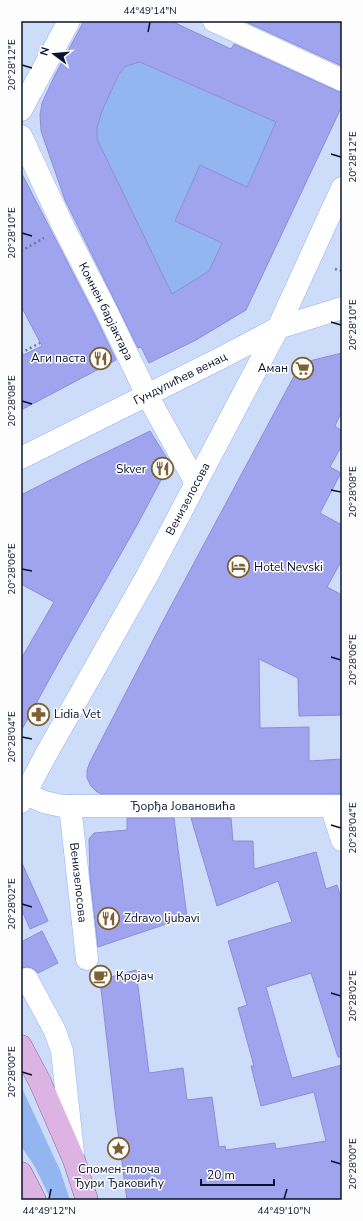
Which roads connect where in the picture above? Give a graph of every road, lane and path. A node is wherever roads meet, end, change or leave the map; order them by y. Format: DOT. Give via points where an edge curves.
graph roads {
  1 [pos="70,21"];
  2 [pos="214,21"];
  3 [pos="342,80"];
  4 [pos="21,110"];
  5 [pos="21,136"];
  6 [pos="342,188"];
  7 [pos="335,269"];
  8 [pos="342,271"];
  9 [pos="342,308"];
  10 [pos="278,328"];
  11 [pos="40,343"];
  12 [pos="21,353"];
  13 [pos="147,395"];
  14 [pos="21,458"];
  15 [pos="196,483"];
  16 [pos="23,798"];
  17 [pos="70,806"];
  18 [pos="336,806"];
  19 [pos="342,840"];
  20 [pos="86,958"];
  21 [pos="27,979"];
  22 [pos="21,1046"];
  23 [pos="74,1160"];
  24 [pos="21,1173"];
  25 [pos="35,1200"];
  26 [pos="87,1200"];
  1 -- 4 [label="street"];
  2 -- 3 [label="street"];
  5 -- 13 [label="street, Комнен барјактара"];
  6 -- 10 [label="street, Венизелосова"];
  7 -- 8 [label="path"];
  9 -- 10 [label="street, Гундулићев венац"];
  10 -- 13 [label="street, Гундулићев венац"];
  10 -- 15 [label="street, Венизелосова"];
  11 -- 12 [label="path"];
  13 -- 14 [label="street, Гундулићев венац"];
  13 -- 15 [label="street, Комнен барјактара"];
  15 -- 16 [label="street, Венизелосова"];
  16 -- 17 [label="street, Ђорђа Јовановића"];
  17 -- 18 [label="street, Ђорђа Јовановића"];
  17 -- 20 [label="street, Венизелосова"];
  18 -- 19 [label="street"];
  21 -- 23 [label="street" via="55,1031 62,1051"];
  22 -- 23 [label="main road" via="40,1082"];
  23 -- 26 [label="main road"];
  24 -- 25 [label="main road"];
}
